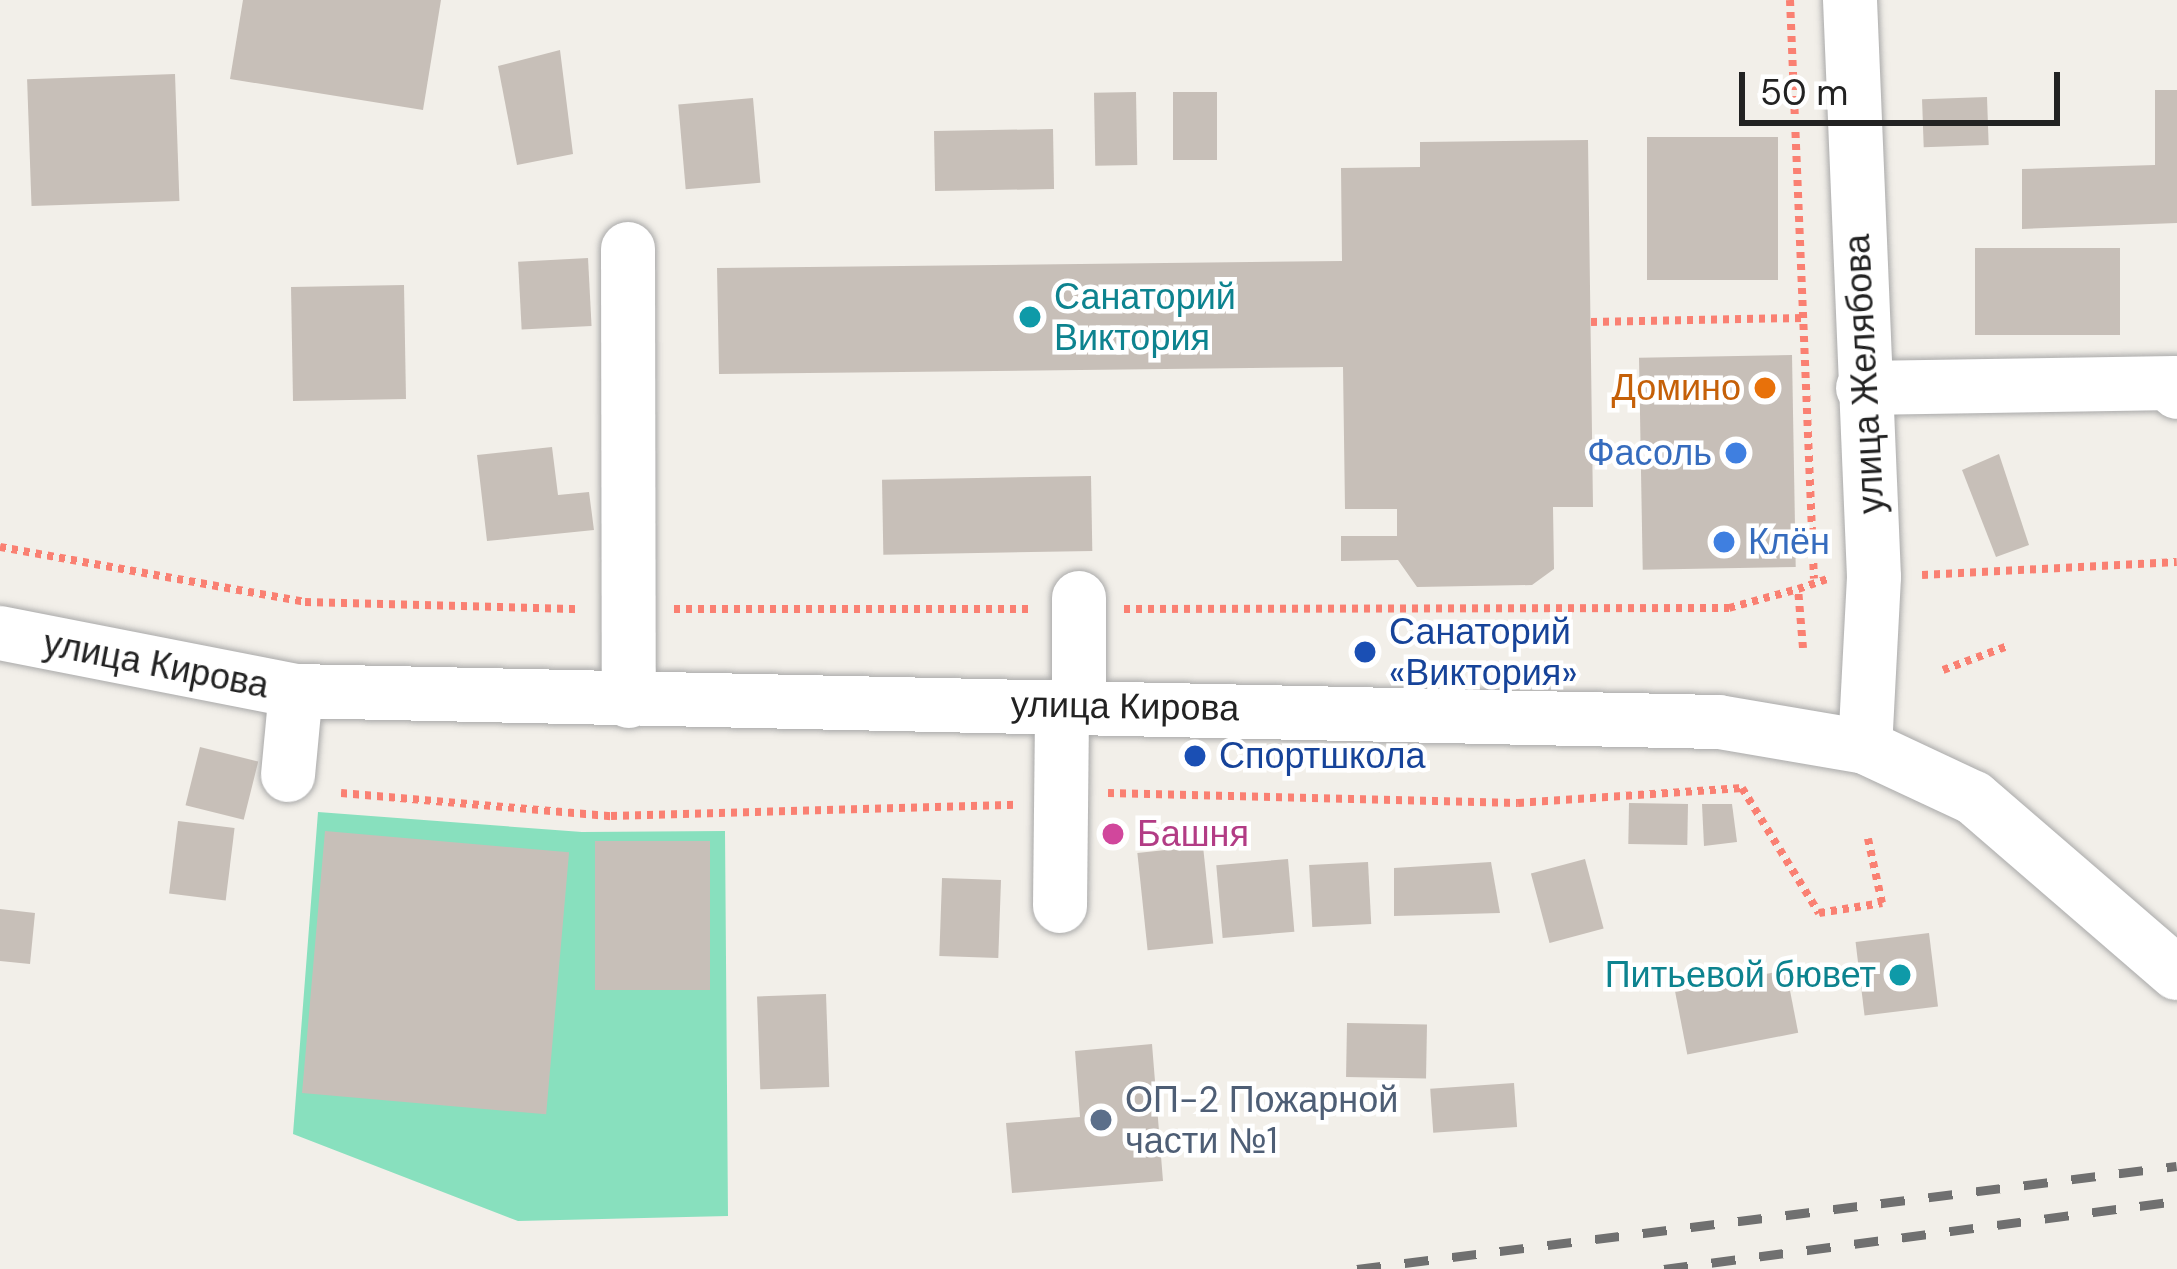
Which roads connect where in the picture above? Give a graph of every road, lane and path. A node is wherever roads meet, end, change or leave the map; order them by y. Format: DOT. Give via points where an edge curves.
graph roads {
  1 [pos="1790,0"];
  2 [pos="1850,0"];
  3 [pos="628,249"];
  4 [pos="1804,318"];
  5 [pos="1591,322"];
  6 [pos="1863,388"];
  7 [pos="2177,392"];
  8 [pos="0,548"];
  9 [pos="2177,562"];
  10 [pos="1922,575"];
  11 [pos="1840,578"];
  12 [pos="1814,579"];
  13 [pos="1798,590"];
  14 [pos="1078,603"];
  15 [pos="628,609"];
  16 [pos="0,633"];
  17 [pos="2008,646"];
  18 [pos="1803,648"];
  19 [pos="1943,670"];
  20 [pos="296,691"];
  21 [pos="629,701"];
  22 [pos="1070,705"];
  23 [pos="1865,747"];
  24 [pos="288,775"];
  25 [pos="1742,788"];
  26 [pos="1868,839"];
  27 [pos="1060,906"];
  28 [pos="2177,973"];
  1 -- 4 [label="path"];
  2 -- 6 [label="street, улица Желябова"];
  3 -- 15 [label="street"];
  4 -- 5 [label="path"];
  4 -- 12 [label="path"];
  6 -- 7 [label="street" via="2175,383"];
  6 -- 23 [label="street, улица Желябова" via="1874,577"];
  8 -- 15 [label="path" via="305,602"];
  9 -- 10 [label="path"];
  11 -- 12 [label="path"];
  12 -- 13 [label="path"];
  13 -- 14 [label="path" via="1729,608"];
  13 -- 18 [label="path"];
  14 -- 15 [label="path"];
  14 -- 22 [label="street"];
  15 -- 21 [label="street"];
  16 -- 20 [label="street, улица Кирова"];
  17 -- 19 [label="path"];
  20 -- 21 [label="street, улица Кирова"];
  20 -- 24 [label="street"];
  21 -- 22 [label="street, улица Кирова"];
  22 -- 23 [label="street, улица Кирова" via="1635,714"];
  22 -- 27 [label="street"];
  23 -- 28 [label="street, улица Кирова" via="1973,798"];
  25 -- 26 [label="path" via="1819,913 1882,903"];
}
